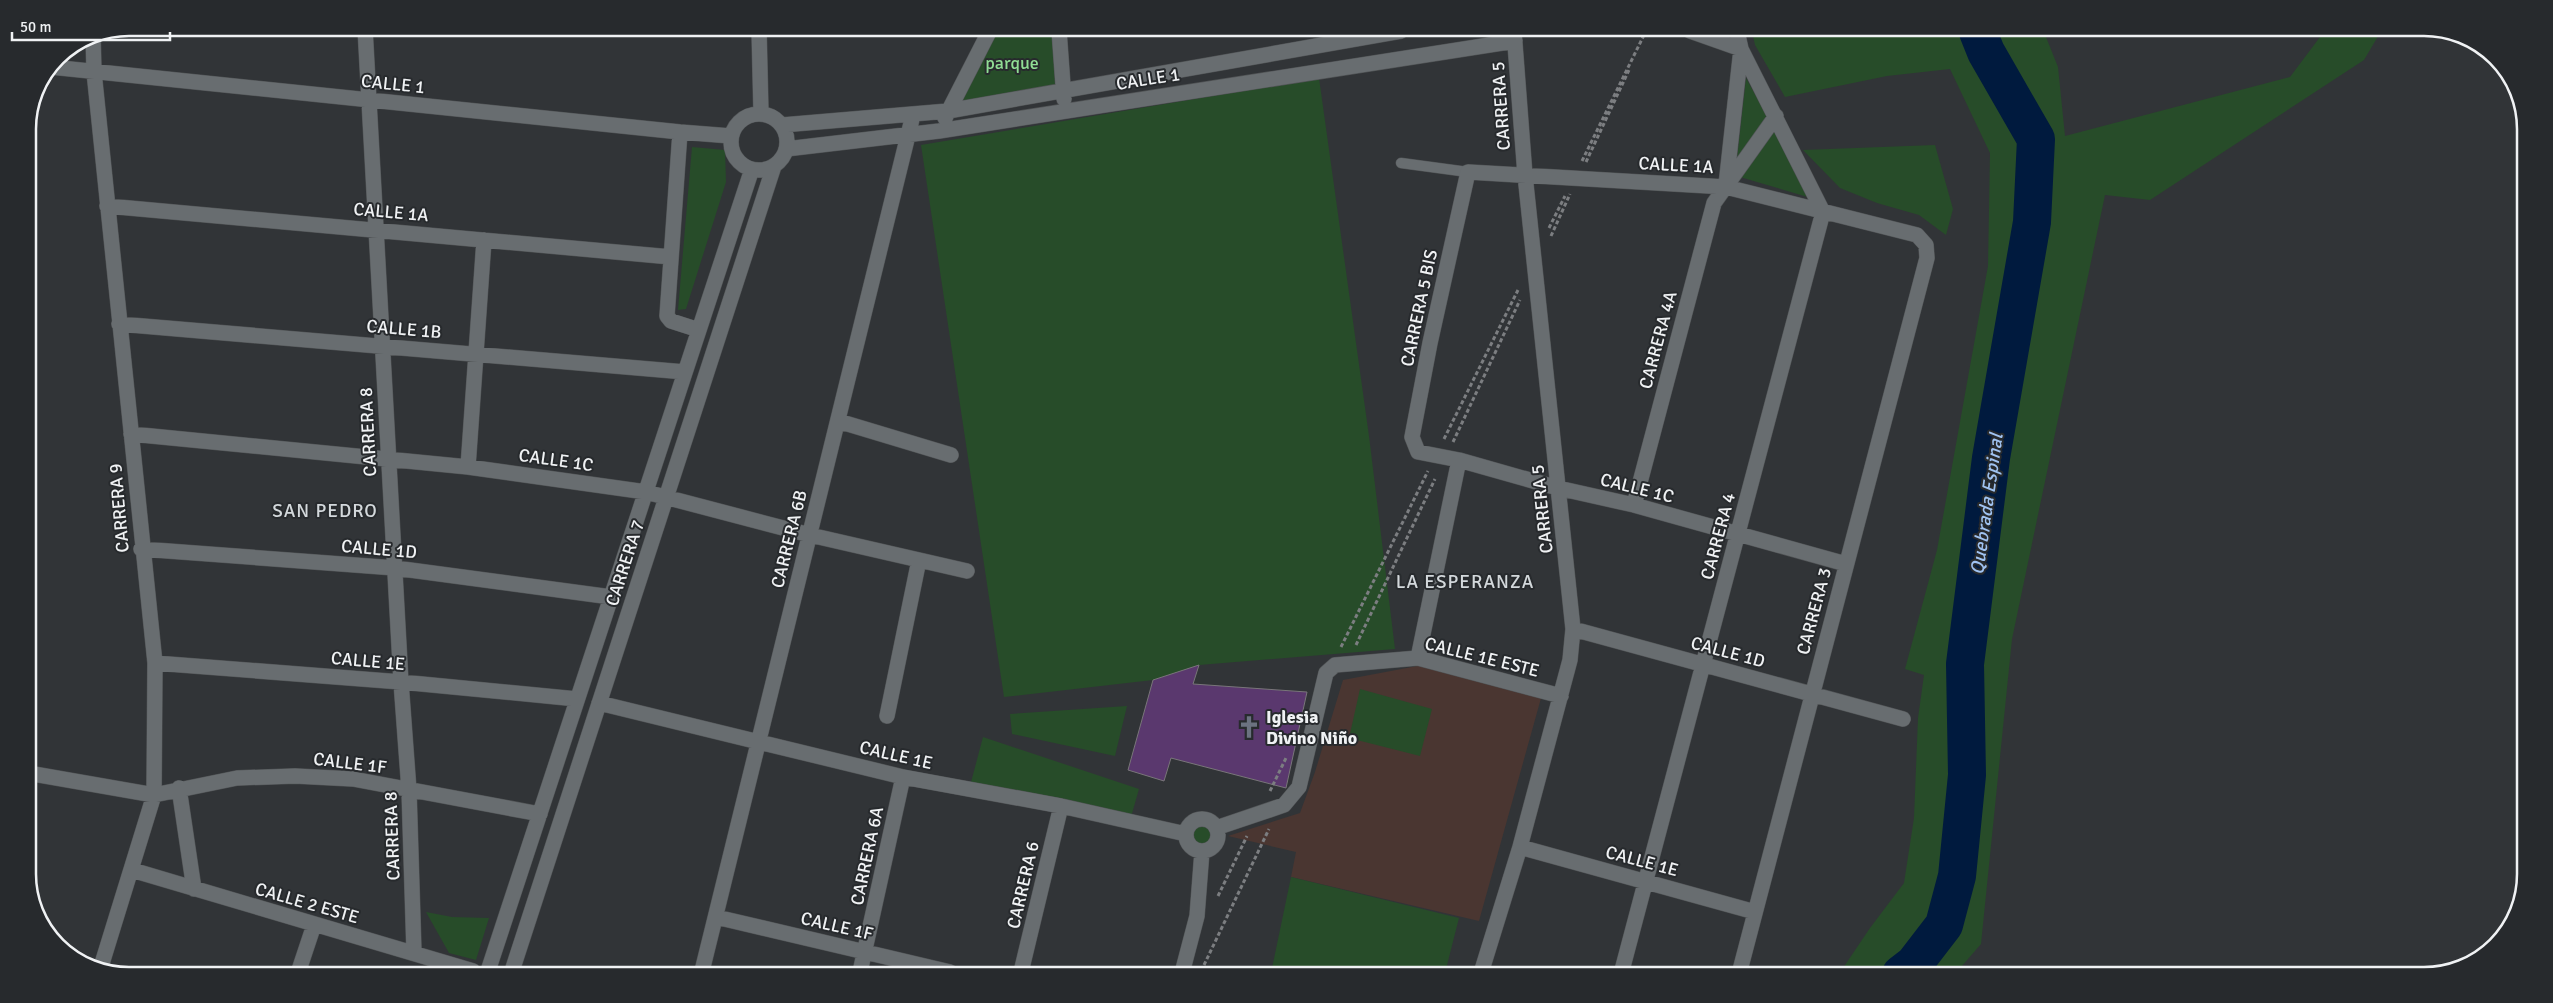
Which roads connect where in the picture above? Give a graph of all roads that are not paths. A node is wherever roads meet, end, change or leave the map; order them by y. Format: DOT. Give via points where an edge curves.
graph roads {
  1 [pos="365,36"];
  2 [pos="759,36"];
  3 [pos="987,36"];
  4 [pos="1060,36"];
  5 [pos="1367,36"];
  6 [pos="1515,36"];
  7 [pos="1704,36"];
  8 [pos="1738,36"];
  9 [pos="93,43"];
  10 [pos="1742,49"];
  11 [pos="59,68"];
  12 [pos="94,72"];
  13 [pos="1064,90"];
  14 [pos="369,100"];
  15 [pos="948,111"];
  16 [pos="1064,111"];
  17 [pos="761,113"];
  18 [pos="913,115"];
  19 [pos="1776,116"];
  20 [pos="782,125"];
  21 [pos="939,131"];
  22 [pos="680,132"];
  23 [pos="908,135"];
  24 [pos="731,136"];
  25 [pos="786,149"];
  26 [pos="1401,163"];
  27 [pos="774,166"];
  28 [pos="752,169"];
  29 [pos="1468,172"];
  30 [pos="1525,175"];
  31 [pos="1726,187"];
  32 [pos="107,206"];
  33 [pos="1823,212"];
  34 [pos="376,229"];
  35 [pos="484,240"];
  36 [pos="671,257"];
  37 [pos="1927,258"];
  38 [pos="120,324"];
  39 [pos="699,330"];
  40 [pos="382,346"];
  41 [pos="476,354"];
  42 [pos="685,372"];
  43 [pos="838,421"];
  44 [pos="131,434"];
  45 [pos="1418,452"];
  46 [pos="950,455"];
  47 [pos="389,460"];
  48 [pos="1460,460"];
  49 [pos="468,467"];
  50 [pos="1558,488"];
  51 [pos="646,492"];
  52 [pos="667,497"];
  53 [pos="1634,506"];
  54 [pos="1738,534"];
  55 [pos="810,535"];
  56 [pos="141,549"];
  57 [pos="919,560"];
  58 [pos="1846,564"];
  59 [pos="394,568"];
  60 [pos="967,571"];
  61 [pos="611,597"];
  62 [pos="1573,629"];
  63 [pos="1418,658"];
  64 [pos="155,663"];
  65 [pos="1703,664"];
  66 [pos="401,682"];
  67 [pos="1812,694"];
  68 [pos="1561,696"];
  69 [pos="577,700"];
  70 [pos="599,703"];
  71 [pos="887,716"];
  72 [pos="1903,719"];
  73 [pos="759,741"];
  74 [pos="36,773"];
  75 [pos="903,777"];
  76 [pos="180,788"];
  77 [pos="409,790"];
  78 [pos="154,795"];
  79 [pos="1061,806"];
  80 [pos="540,814"];
  81 [pos="1216,828"];
  82 [pos="1186,834"];
  83 [pos="1520,847"];
  84 [pos="1202,851"];
  85 [pos="132,870"];
  86 [pos="1645,881"];
  87 [pos="194,889"];
  88 [pos="1755,912"];
  89 [pos="716,917"];
  90 [pos="314,925"];
  91 [pos="865,952"];
  92 [pos="414,953"];
  93 [pos="102,963"];
  94 [pos="300,967"];
  95 [pos="460,967"];
  96 [pos="489,967"];
  97 [pos="513,967"];
  98 [pos="703,967"];
  99 [pos="861,967"];
  100 [pos="929,967"];
  101 [pos="1022,967"];
  102 [pos="1184,967"];
  103 [pos="1483,967"];
  104 [pos="1623,967"];
  105 [pos="1741,967"];
  1 -- 14 [label="street, CARRERA 8"];
  2 -- 17 [label="street"];
  3 -- 15 [label="street"];
  4 -- 13 [label="street"];
  5 -- 13 [label="street, CALLE 1"];
  6 -- 16 [label="street, CALLE 1"];
  6 -- 30 [label="street, CARRERA 5"];
  7 -- 10 [label="street"];
  8 -- 10 [label="street"];
  9 -- 12 [label="street, CARRERA 9"];
  10 -- 19 [label="street"];
  10 -- 31 [label="street, CARRERA 4A"];
  11 -- 12 [label="street, CALLE 1"];
  12 -- 14 [label="street, CALLE 1"];
  12 -- 32 [label="street, CARRERA 9"];
  13 -- 15 [label="street, CALLE 1"];
  13 -- 16 [label="street"];
  14 -- 22 [label="street, CALLE 1"];
  14 -- 34 [label="street, CARRERA 8"];
  15 -- 18 [label="street, CALLE 1"];
  15 -- 21 [label="street"];
  16 -- 21 [label="street, CALLE 1"];
  17 -- 20 [label="street"];
  17 -- 24 [label="street" via="748,116 737,124"];
  18 -- 20 [label="street, CALLE 1"];
  18 -- 23 [label="street, CARRERA 6B"];
  19 -- 31 [label="street, CARRERA 4A"];
  19 -- 33 [label="street"];
  20 -- 25 [label="street" via="787,137"];
  21 -- 23 [label="street, CALLE 1"];
  22 -- 24 [label="street, CALLE 1"];
  22 -- 36 [label="street"];
  23 -- 25 [label="street, CALLE 1"];
  23 -- 43 [label="street, CARRERA 6B"];
  24 -- 28 [label="street" via="735,156"];
  25 -- 27 [label="street"];
  26 -- 29 [label="lane, CALLE 1A"];
  27 -- 28 [label="street"];
  27 -- 52 [label="street, CARRERA 7"];
  28 -- 39 [label="street, CARRERA 7"];
  29 -- 30 [label="street, CALLE 1A"];
  29 -- 45 [label="street, CARRERA 5 BIS" via="1412,437"];
  30 -- 31 [label="street, CALLE 1A"];
  30 -- 50 [label="street, CARRERA 5"];
  31 -- 33 [label="street, CALLE 1A"];
  31 -- 53 [label="street, CARRERA 4A" via="1714,203"];
  32 -- 34 [label="street, CALLE 1A"];
  32 -- 38 [label="street, CARRERA 9"];
  33 -- 37 [label="street, CALLE 1A" via="1917,235 1926,245"];
  33 -- 54 [label="street, CARRERA 4"];
  34 -- 35 [label="street, CALLE 1A"];
  34 -- 40 [label="street, CARRERA 8"];
  35 -- 36 [label="street, CALLE 1A"];
  35 -- 41 [label="street"];
  36 -- 39 [label="street" via="668,320"];
  37 -- 58 [label="street, CARRERA 3"];
  38 -- 40 [label="street, CALLE 1B"];
  38 -- 44 [label="street, CARRERA 9"];
  39 -- 42 [label="street, CARRERA 7"];
  40 -- 41 [label="street, CALLE 1B"];
  40 -- 47 [label="street, CARRERA 8"];
  41 -- 42 [label="street, CALLE 1B"];
  41 -- 49 [label="street"];
  42 -- 51 [label="street, CARRERA 7"];
  43 -- 46 [label="street"];
  43 -- 55 [label="street, CARRERA 6B"];
  44 -- 47 [label="street, CALLE 1C"];
  44 -- 56 [label="street, CARRERA 9"];
  45 -- 48 [label="street, CALLE 1C"];
  47 -- 49 [label="street, CALLE 1C"];
  47 -- 59 [label="street, CARRERA 8"];
  48 -- 50 [label="street, CALLE 1C"];
  48 -- 63 [label="street"];
  49 -- 51 [label="street, CALLE 1C"];
  50 -- 53 [label="street, CALLE 1C"];
  50 -- 62 [label="street, CARRERA 5"];
  51 -- 52 [label="street, CALLE 1C"];
  51 -- 61 [label="street, CARRERA 7"];
  52 -- 55 [label="street, CALLE 1C"];
  52 -- 70 [label="street, CARRERA 7"];
  53 -- 54 [label="street, CALLE 1C"];
  54 -- 58 [label="street, CALLE 1C"];
  54 -- 65 [label="street, CARRERA 4"];
  55 -- 57 [label="street, CALLE 1C"];
  55 -- 73 [label="street, CARRERA 6B"];
  56 -- 59 [label="street, CALLE 1D"];
  56 -- 64 [label="street, CARRERA 9"];
  57 -- 60 [label="street, CALLE 1C"];
  57 -- 71 [label="street"];
  58 -- 67 [label="street, CARRERA 3"];
  59 -- 61 [label="street, CALLE 1D"];
  59 -- 66 [label="street, CARRERA 8"];
  61 -- 69 [label="street, CARRERA 7"];
  62 -- 65 [label="street, CALLE 1D"];
  62 -- 68 [label="street, CARRERA 5" via="1570,660"];
  63 -- 68 [label="street, CALLE 1E ESTE"];
  63 -- 81 [label="street, CALLE 1E ESTE" via="1336,659 1326,674 1299,788 1284,805"];
  64 -- 66 [label="street, CALLE 1E"];
  64 -- 78 [label="street, CARRERA 9"];
  65 -- 67 [label="street, CALLE 1D"];
  65 -- 86 [label="street, CARRERA 4"];
  66 -- 69 [label="street, CALLE 1E"];
  66 -- 77 [label="street, CARRERA 8"];
  67 -- 72 [label="street, CALLE 1D"];
  67 -- 88 [label="street, CARRERA 3"];
  68 -- 83 [label="street, CARRERA 5"];
  69 -- 80 [label="street, CARRERA 7"];
  70 -- 73 [label="street, CALLE 1E"];
  70 -- 97 [label="street, CARRERA 7"];
  73 -- 75 [label="street, CALLE 1E"];
  73 -- 89 [label="street, CARRERA 6B"];
  74 -- 78 [label="street"];
  75 -- 79 [label="street, CALLE 1E"];
  75 -- 91 [label="street, CARRERA 6A"];
  76 -- 77 [label="street, CALLE 1F" via="237,778 295,776 353,779"];
  76 -- 78 [label="street, CALLE 1F"];
  76 -- 87 [label="street"];
  77 -- 80 [label="street, CALLE 1F"];
  77 -- 92 [label="street, CARRERA 8"];
  78 -- 85 [label="street, CARRERA 9"];
  79 -- 82 [label="street, CALLE 1E"];
  79 -- 101 [label="street, CARRERA 6"];
  80 -- 96 [label="street, CARRERA 7"];
  81 -- 82 [label="street" via="1209,820 1199,819 1190,824"];
  81 -- 84 [label="street" via="1215,843"];
  82 -- 84 [label="street" via="1192,848"];
  83 -- 86 [label="street, CALLE 1E"];
  83 -- 103 [label="street, CARRERA 5"];
  84 -- 102 [label="street" via="1197,916"];
  85 -- 87 [label="street, CALLE 2 ESTE"];
  85 -- 93 [label="street, CARRERA 9"];
  86 -- 88 [label="street, CALLE 1E"];
  86 -- 104 [label="street, CARRERA 4"];
  87 -- 90 [label="street, CALLE 2 ESTE"];
  88 -- 105 [label="street, CARRERA 3"];
  89 -- 91 [label="street, CALLE 1F"];
  89 -- 98 [label="street, CARRERA 6B"];
  90 -- 92 [label="street, CALLE 2 ESTE"];
  90 -- 94 [label="street"];
  91 -- 99 [label="street, CARRERA 6A"];
  91 -- 100 [label="street, CALLE 1F"];
  92 -- 95 [label="street, CALLE 2 ESTE"];
}
